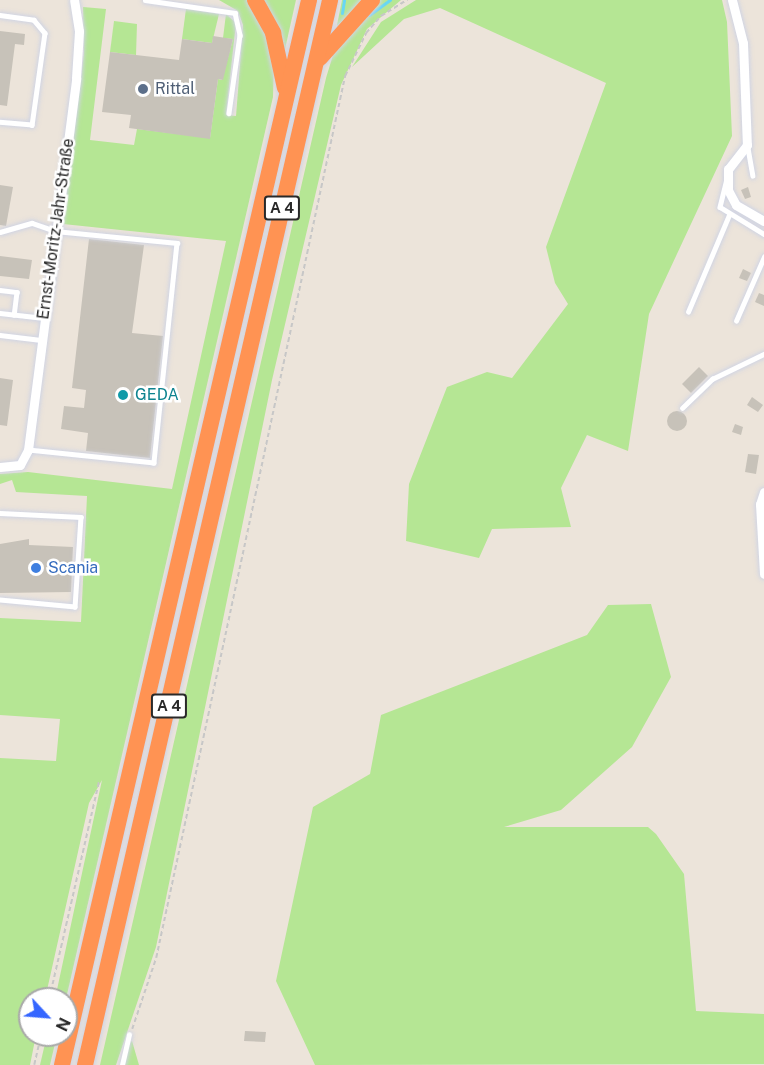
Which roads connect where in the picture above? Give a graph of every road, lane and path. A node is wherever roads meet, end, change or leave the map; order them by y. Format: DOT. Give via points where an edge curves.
graph roads {
  1 [pos="74,0"];
  2 [pos="145,0"];
  3 [pos="255,0"];
  4 [pos="309,0"];
  5 [pos="330,0"];
  6 [pos="372,0"];
  7 [pos="407,0"];
  8 [pos="732,0"];
  9 [pos="0,15"];
  10 [pos="315,63"];
  11 [pos="286,98"];
  12 [pos="229,113"];
  13 [pos="0,122"];
  14 [pos="747,145"];
  15 [pos="753,176"];
  16 [pos="727,179"];
  17 [pos="729,215"];
  18 [pos="764,221"];
  19 [pos="55,231"];
  20 [pos="0,232"];
  21 [pos="764,234"];
  22 [pos="764,257"];
  23 [pos="0,290"];
  24 [pos="688,312"];
  25 [pos="0,313"];
  26 [pos="14,315"];
  27 [pos="44,318"];
  28 [pos="736,321"];
  29 [pos="0,335"];
  30 [pos="41,340"];
  31 [pos="764,354"];
  32 [pos="682,408"];
  33 [pos="26,454"];
  34 [pos="0,467"];
  35 [pos="764,492"];
  36 [pos="0,513"];
  37 [pos="764,574"];
  38 [pos="0,600"];
  39 [pos="99,781"];
  40 [pos="52,987"];
  41 [pos="129,1035"];
  42 [pos="38,1047"];
  43 [pos="34,1065"];
  44 [pos="62,1065"];
  45 [pos="85,1065"];
  46 [pos="122,1065"];
  1 -- 19 [label="street, Ernst-Moritz-Jahr-Straße" via="79,31 76,78"];
  2 -- 12 [label="lane" via="235,13 240,35"];
  3 -- 11 [label="highway" via="273,33"];
  4 -- 11 [label="highway, A 4"];
  5 -- 10 [label="highway, A 4"];
  6 -- 10 [label="highway"];
  7 -- 41 [label="path" via="381,16 366,33 345,76 156,958"];
  8 -- 14 [label="street" via="744,54"];
  9 -- 13 [label="lane" via="34,20 45,33 32,125"];
  10 -- 45 [label="highway, A 4"];
  11 -- 44 [label="highway, A 4"];
  14 -- 15 [label="lane"];
  14 -- 16 [label="street" via="733,159"];
  16 -- 17 [label="lane" via="719,197"];
  16 -- 18 [label="street" via="736,205"];
  17 -- 21 [label="lane"];
  17 -- 24 [label="lane"];
  19 -- 20 [label="lane" via="32,223"];
  19 -- 27 [label="street, Ernst-Moritz-Jahr-Straße"];
  19 -- 33 [label="lane" via="177,243 157,458 146,464"];
  22 -- 28 [label="lane"];
  23 -- 26 [label="lane" via="17,292"];
  25 -- 26 [label="lane"];
  26 -- 27 [label="lane"];
  27 -- 30 [label="street, Ernst-Moritz-Jahr-Straße"];
  29 -- 30 [label="lane"];
  30 -- 33 [label="street, Ernst-Moritz-Jahr-Straße"];
  31 -- 32 [label="lane" via="712,379"];
  33 -- 34 [label="street" via="20,465"];
  35 -- 37 [label="street" via="759,504"];
  36 -- 38 [label="lane" via="81,517 75,607"];
  39 -- 40 [label="path"];
  41 -- 46 [label="lane"];
  42 -- 43 [label="path"];
}
